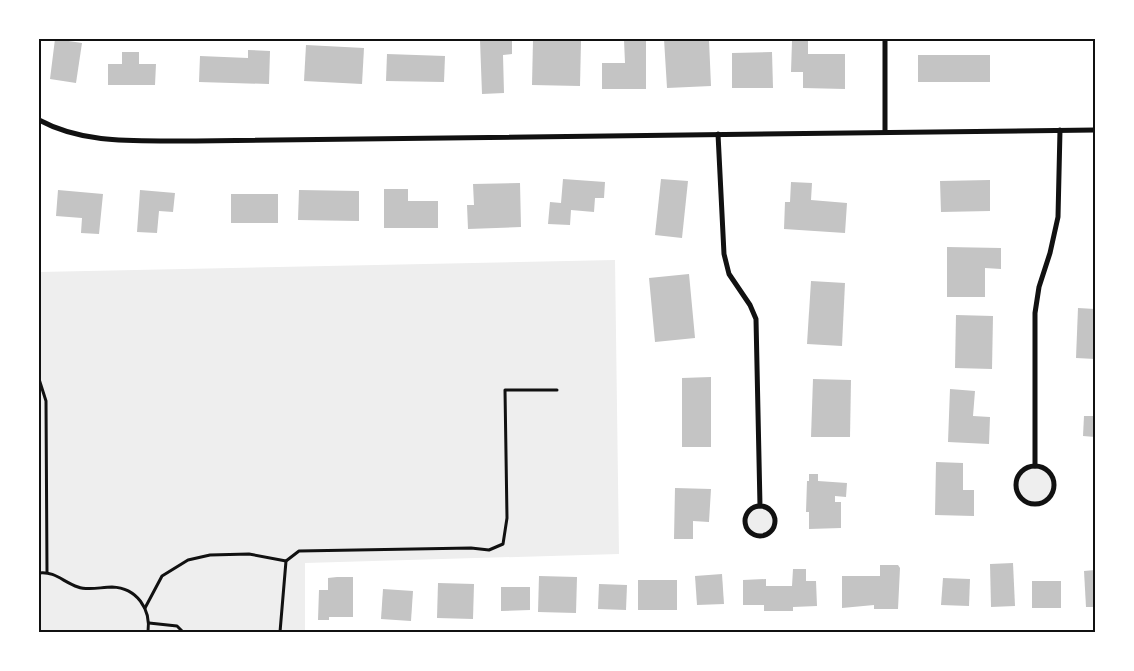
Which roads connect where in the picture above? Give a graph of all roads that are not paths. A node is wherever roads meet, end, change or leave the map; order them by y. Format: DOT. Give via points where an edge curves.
graph roads {
  1 [pos="884,39"];
  2 [pos="39,120"];
  3 [pos="1060,130"];
  4 [pos="1095,130"];
  5 [pos="885,132"];
  6 [pos="718,134"];
  7 [pos="1035,466"];
  8 [pos="760,506"];
  1 -- 5 [label="street"];
  2 -- 6 [label="street" via="77,136 103,140"];
  3 -- 4 [label="street"];
  3 -- 5 [label="street"];
  3 -- 7 [label="street" via="1058,217 1035,313"];
  5 -- 6 [label="street"];
  6 -- 8 [label="street" via="724,254 730,274 756,320"];
  7 -- 7 [label="street" via="1024,470 1016,485 1020,497 1031,504 1038,504 1051,496 1054,485 1050,474"];
  8 -- 8 [label="street" via="751,510 745,523 753,534 762,536 773,529 775,521 772,512"];
}
